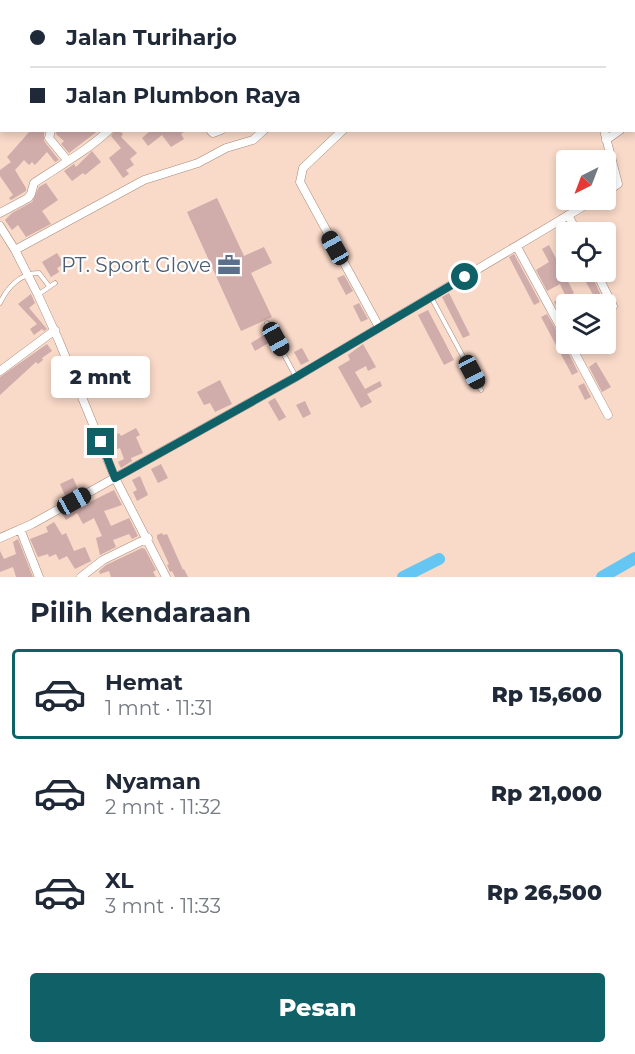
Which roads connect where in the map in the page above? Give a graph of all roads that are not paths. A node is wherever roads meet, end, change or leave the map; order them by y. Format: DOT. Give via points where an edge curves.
graph roads {
  1 [pos="50,132"];
  2 [pos="107,132"];
  3 [pos="262,132"];
  4 [pos="342,132"];
  5 [pos="604,132"];
  6 [pos="617,132"];
  7 [pos="606,140"];
  8 [pos="609,150"];
  9 [pos="67,160"];
  10 [pos="577,210"];
  11 [pos="0,213"];
  12 [pos="568,215"];
  13 [pos="572,222"];
  14 [pos="0,226"];
  15 [pos="517,247"];
  16 [pos="15,250"];
  17 [pos="28,275"];
  18 [pos="55,283"];
  19 [pos="49,286"];
  20 [pos="38,294"];
  21 [pos="431,297"];
  22 [pos="0,303"];
  23 [pos="556,319"];
  24 [pos="267,322"];
  25 [pos="379,327"];
  26 [pos="55,330"];
  27 [pos="575,354"];
  28 [pos="0,371"];
  29 [pos="296,377"];
  30 [pos="481,390"];
  31 [pos="608,415"];
  32 [pos="115,478"];
  33 [pos="20,529"];
  34 [pos="0,538"];
  35 [pos="148,538"];
  36 [pos="39,577"];
  37 [pos="81,577"];
  38 [pos="166,577"];
  1 -- 9 [label="street" via="49,138"];
  2 -- 9 [label="street" via="94,145"];
  3 -- 16 [label="street" via="253,140 225,148 198,163 144,180"];
  4 -- 25 [label="street" via="303,168 300,182"];
  5 -- 7 [label="street"];
  6 -- 7 [label="street"];
  7 -- 8 [label="street"];
  9 -- 11 [label="street" via="34,183 30,196"];
  10 -- 12 [label="street"];
  12 -- 13 [label="street"];
  12 -- 15 [label="street"];
  14 -- 16 [label="street"];
  15 -- 21 [label="street"];
  15 -- 23 [label="street"];
  16 -- 17 [label="street"];
  17 -- 19 [label="lane" via="39,273"];
  17 -- 20 [label="street"];
  17 -- 22 [label="lane" via="10,286"];
  18 -- 19 [label="lane"];
  19 -- 20 [label="lane"];
  20 -- 26 [label="street"];
  21 -- 25 [label="street"];
  21 -- 30 [label="lane"];
  24 -- 29 [label="lane"];
  25 -- 29 [label="street"];
  26 -- 28 [label="street"];
  26 -- 32 [label="street"];
  27 -- 31 [label="street"];
  29 -- 32 [label="street"];
  32 -- 33 [label="street"];
  32 -- 35 [label="street"];
  33 -- 34 [label="street"];
  33 -- 36 [label="street"];
  35 -- 37 [label="street" via="103,560"];
  35 -- 38 [label="street"];
}
